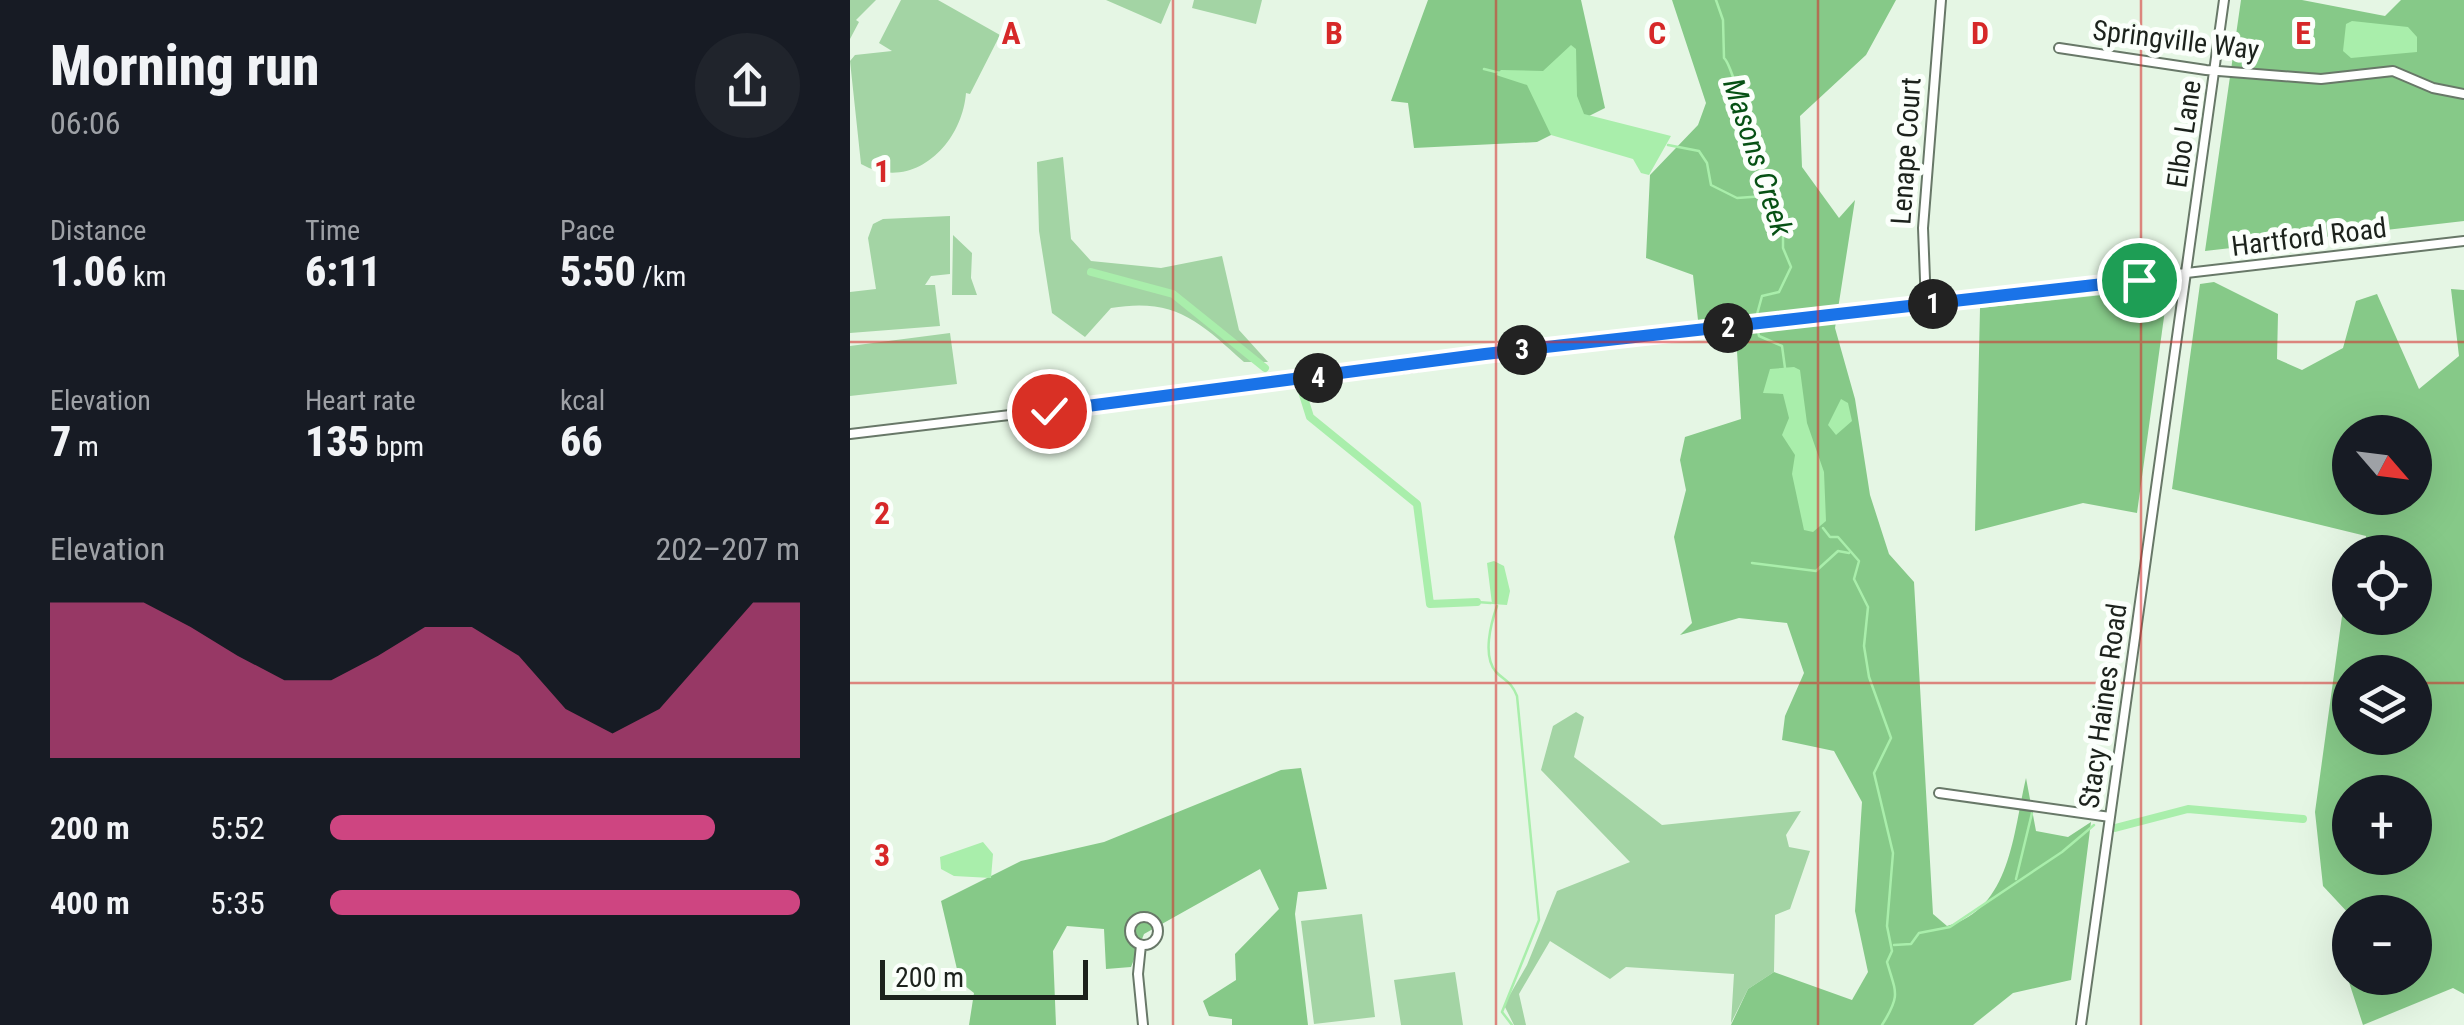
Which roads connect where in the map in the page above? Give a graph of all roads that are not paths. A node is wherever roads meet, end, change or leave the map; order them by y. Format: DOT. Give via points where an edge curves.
graph roads {
  1 [pos="1941,0"];
  2 [pos="2224,0"];
  3 [pos="2059,48"];
  4 [pos="2217,67"];
  5 [pos="2464,94"];
  6 [pos="2464,241"];
  7 [pos="2187,274"];
  8 [pos="1926,304"];
  9 [pos="2170,393"];
  10 [pos="850,434"];
  11 [pos="1939,793"];
  12 [pos="2110,817"];
  13 [pos="1141,945"];
  14 [pos="1143,1025"];
  15 [pos="2081,1025"];
  1 -- 8 [label="street, Lenape Court" via="1923,228"];
  2 -- 4 [label="street, Elbo Lane"];
  3 -- 4 [label="street, Springville Way"];
  4 -- 5 [label="street, Springville Way" via="2321,79 2394,71"];
  4 -- 7 [label="street, Elbo Lane"];
  6 -- 7 [label="street, Hartford Road"];
  7 -- 8 [label="street, Hartford Road"];
  7 -- 9 [label="street, Elbo Lane"];
  8 -- 10 [label="street, Hartford Road"];
  9 -- 12 [label="street, Stacy Haines Road"];
  11 -- 12 [label="street"];
  12 -- 15 [label="street, Stacy Haines Road"];
  13 -- 14 [label="street"];
}
